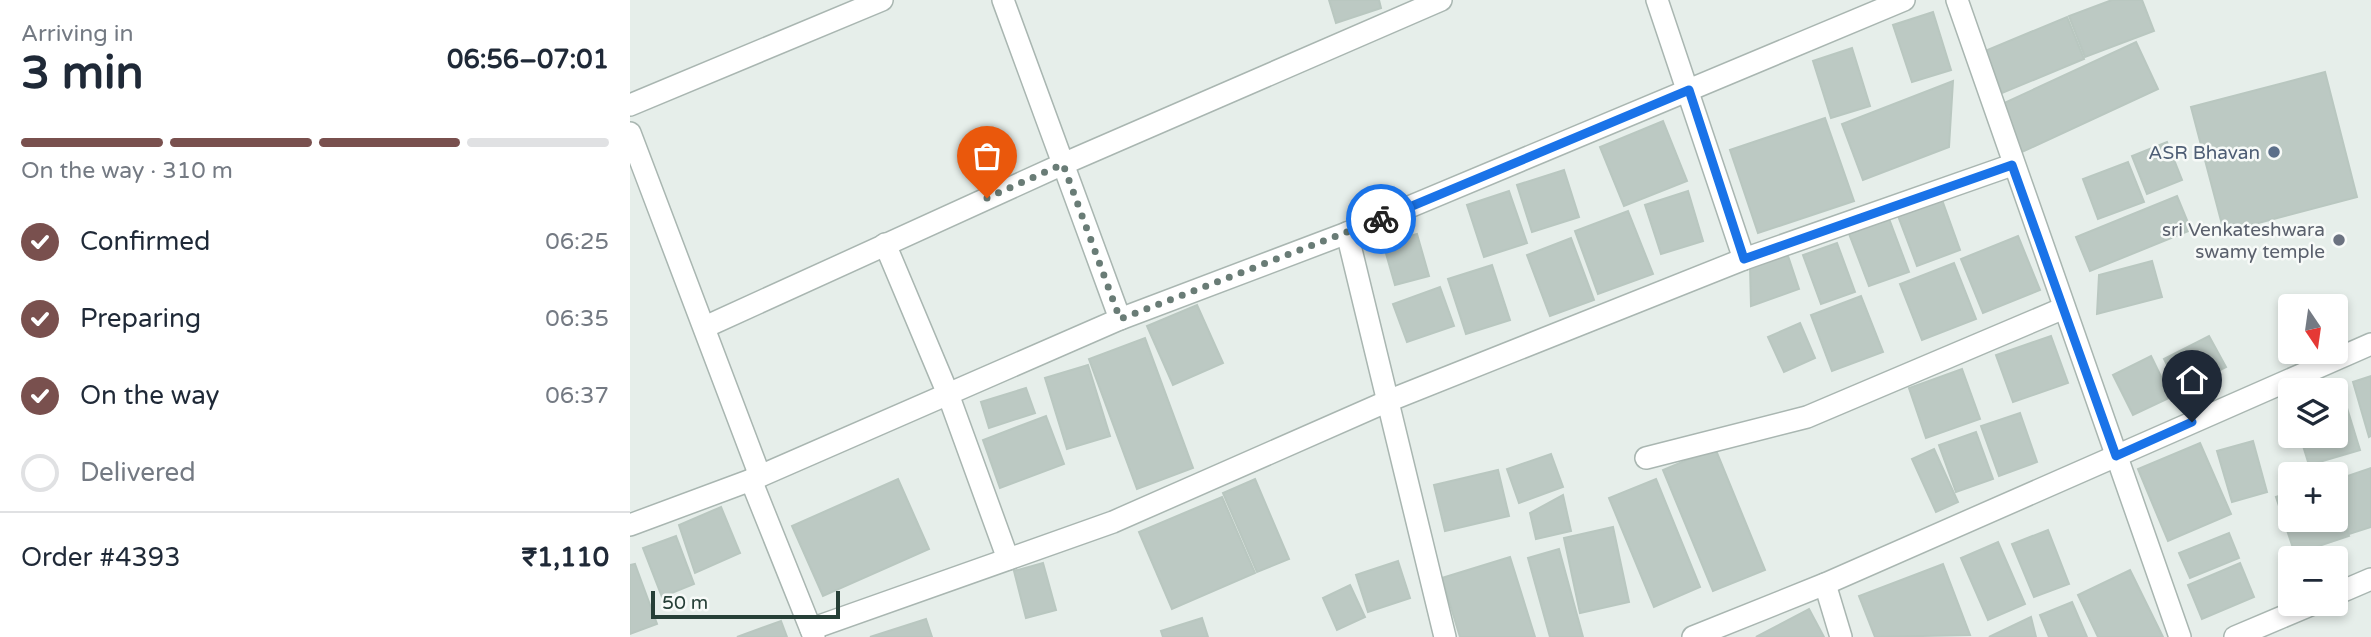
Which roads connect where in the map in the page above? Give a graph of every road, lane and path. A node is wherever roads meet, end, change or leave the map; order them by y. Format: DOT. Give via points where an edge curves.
graph roads {
  1 [pos="882,0"];
  2 [pos="1003,0"];
  3 [pos="1441,0"];
  4 [pos="1657,0"];
  5 [pos="1904,0"];
  6 [pos="1957,0"];
  7 [pos="1689,90"];
  8 [pos="630,105"];
  9 [pos="630,133"];
  10 [pos="1063,164"];
  11 [pos="2012,165"];
  12 [pos="1347,233"];
  13 [pos="885,244"];
  14 [pos="1744,259"];
  15 [pos="2064,308"];
  16 [pos="1120,319"];
  17 [pos="705,327"];
  18 [pos="2371,344"];
  19 [pos="948,394"];
  20 [pos="1388,401"];
  21 [pos="2116,456"];
  22 [pos="1646,458"];
  23 [pos="755,478"];
  24 [pos="630,525"];
  25 [pos="1008,559"];
  26 [pos="2371,579"];
  27 [pos="1825,584"];
  28 [pos="2348,589"];
  29 [pos="2285,616"];
  30 [pos="813,633"];
  31 [pos="1445,637"];
  32 [pos="1693,637"];
  33 [pos="1841,637"];
  34 [pos="2179,637"];
  35 [pos="2235,637"];
  1 -- 8 [label="street"];
  2 -- 10 [label="street"];
  3 -- 10 [label="street"];
  4 -- 7 [label="street"];
  5 -- 7 [label="street"];
  6 -- 11 [label="street"];
  7 -- 12 [label="street"];
  7 -- 14 [label="street"];
  9 -- 17 [label="street"];
  10 -- 13 [label="street"];
  10 -- 16 [label="street"];
  11 -- 14 [label="street"];
  11 -- 15 [label="street"];
  12 -- 16 [label="street"];
  12 -- 20 [label="street"];
  13 -- 17 [label="street"];
  13 -- 19 [label="street"];
  14 -- 20 [label="street"];
  15 -- 21 [label="street"];
  15 -- 22 [label="street" via="1807,417"];
  16 -- 19 [label="street"];
  17 -- 23 [label="street"];
  18 -- 21 [label="street"];
  19 -- 23 [label="street"];
  19 -- 25 [label="street"];
  20 -- 25 [label="street" via="1113,522"];
  20 -- 31 [label="street"];
  21 -- 27 [label="street"];
  21 -- 34 [label="street"];
  23 -- 24 [label="street"];
  23 -- 30 [label="street"];
  25 -- 30 [label="street"];
  26 -- 28 [label="street"];
  27 -- 32 [label="street"];
  27 -- 33 [label="street"];
  29 -- 35 [label="street"];
}
